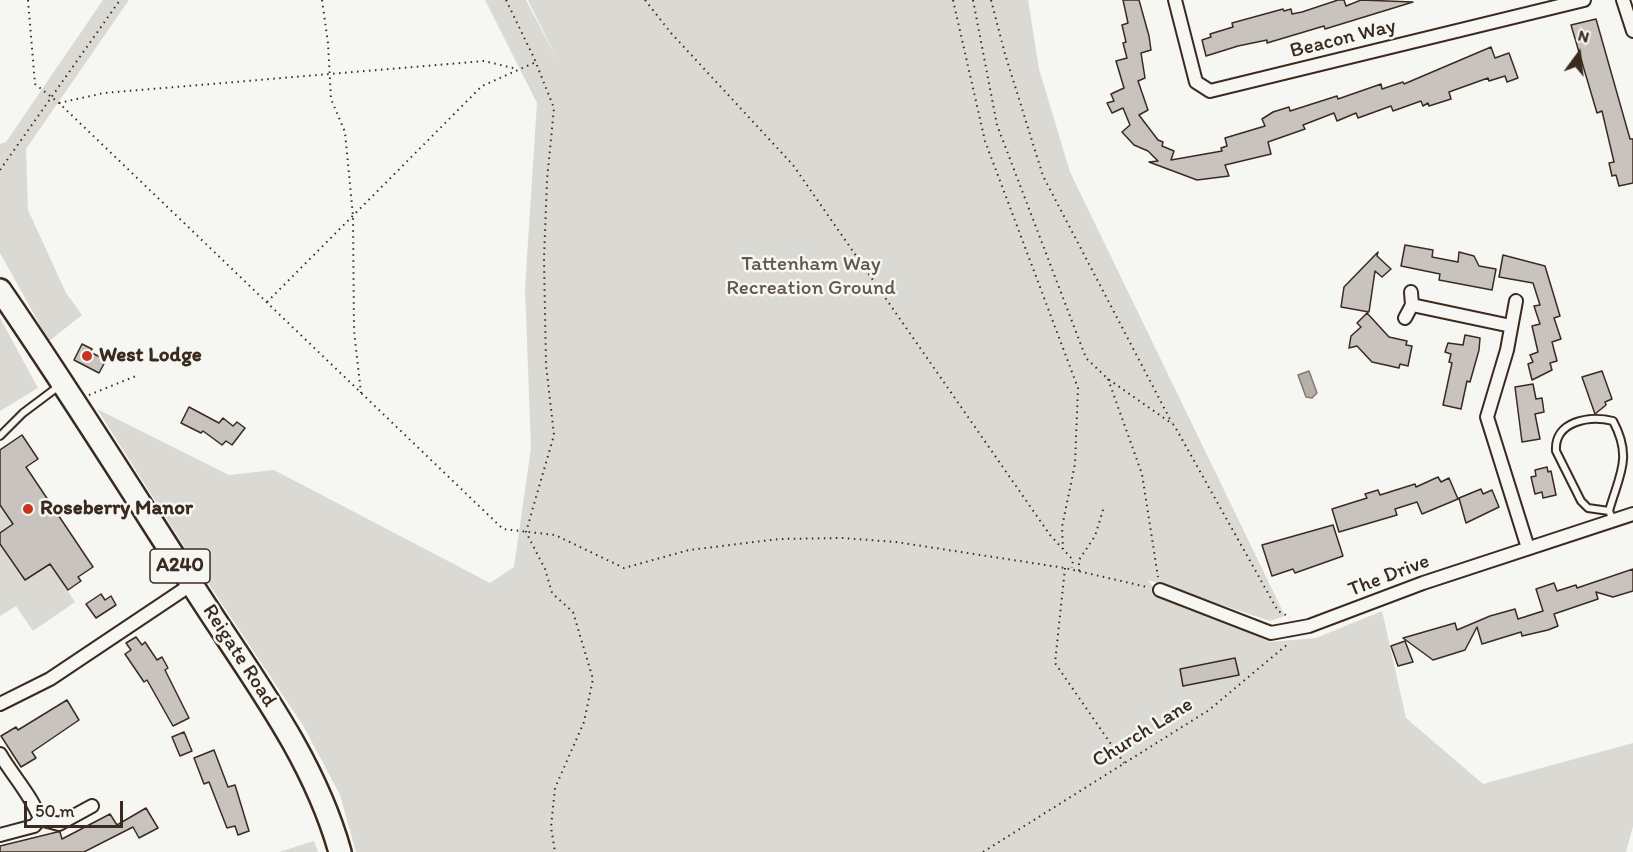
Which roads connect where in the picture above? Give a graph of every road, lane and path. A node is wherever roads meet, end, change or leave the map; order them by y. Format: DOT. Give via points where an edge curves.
graph roads {
  1 [pos="28,0"];
  2 [pos="120,0"];
  3 [pos="322,0"];
  4 [pos="506,0"];
  5 [pos="645,0"];
  6 [pos="953,0"];
  7 [pos="973,0"];
  8 [pos="991,0"];
  9 [pos="1175,0"];
  10 [pos="1584,0"];
  11 [pos="1623,0"];
  12 [pos="1633,31"];
  13 [pos="536,62"];
  14 [pos="517,69"];
  15 [pos="330,74"];
  16 [pos="53,98"];
  17 [pos="59,103"];
  18 [pos="0,170"];
  19 [pos="353,216"];
  20 [pos="0,290"];
  21 [pos="1411,292"];
  22 [pos="1516,301"];
  23 [pos="267,302"];
  24 [pos="1412,305"];
  25 [pos="1405,318"];
  26 [pos="1511,326"];
  27 [pos="136,376"];
  28 [pos="1108,379"];
  29 [pos="64,382"];
  30 [pos="361,393"];
  31 [pos="89,395"];
  32 [pos="1174,425"];
  33 [pos="0,436"];
  34 [pos="1104,507"];
  35 [pos="1633,514"];
  36 [pos="1611,516"];
  37 [pos="526,532"];
  38 [pos="1528,548"];
  39 [pos="1063,550"];
  40 [pos="1065,568"];
  41 [pos="1072,569"];
  42 [pos="1079,571"];
  43 [pos="192,584"];
  44 [pos="1160,590"];
  45 [pos="1309,626"];
  46 [pos="0,704"];
  47 [pos="0,754"];
  48 [pos="1124,763"];
  49 [pos="92,806"];
  50 [pos="40,819"];
  51 [pos="0,835"];
  52 [pos="340,852"];
  53 [pos="555,852"];
  54 [pos="983,852"];
  1 -- 16 [label="path" via="35,84"];
  2 -- 16 [label="path"];
  3 -- 15 [label="path"];
  4 -- 13 [label="path"];
  5 -- 39 [label="path" via="793,165"];
  6 -- 39 [label="path" via="985,141 1078,388 1075,464 1062,527"];
  7 -- 28 [label="path" via="997,125 1086,358"];
  8 -- 32 [label="path" via="1043,176"];
  9 -- 10 [label="street, Beacon Way" via="1196,82 1210,91"];
  11 -- 12 [label="street"];
  13 -- 14 [label="path"];
  13 -- 37 [label="path" via="554,108 544,259 546,365 554,435"];
  14 -- 15 [label="path" via="484,61"];
  14 -- 19 [label="path" via="482,86"];
  15 -- 17 [label="path" via="104,93"];
  15 -- 19 [label="path" via="331,99 345,132"];
  16 -- 17 [label="path"];
  16 -- 18 [label="path"];
  17 -- 23 [label="path"];
  19 -- 23 [label="path"];
  19 -- 30 [label="path" via="354,331"];
  20 -- 29 [label="highway, Reigate Road / A240"];
  21 -- 24 [label="street"];
  22 -- 26 [label="street"];
  23 -- 30 [label="path"];
  24 -- 25 [label="street"];
  24 -- 26 [label="street"];
  26 -- 38 [label="street" via="1487,417"];
  27 -- 31 [label="path"];
  28 -- 32 [label="path"];
  28 -- 44 [label="path" via="1142,474"];
  29 -- 33 [label="lane"];
  29 -- 43 [label="highway, Reigate Road / A240"];
  30 -- 37 [label="path" via="503,529"];
  32 -- 45 [label="path" via="1278,611"];
  34 -- 42 [label="path" via="1095,536 1079,560"];
  35 -- 36 [label="street, The Drive"];
  36 -- 36 [label="lane" via="1614,492 1628,460 1626,447 1613,422 1588,418 1563,430 1555,442 1556,451 1581,501 1588,508"];
  36 -- 38 [label="street, The Drive"];
  37 -- 40 [label="path" via="555,536 624,568 690,550 779,539 842,538 896,542"];
  37 -- 53 [label="path" via="552,593 573,612 593,679 584,723 555,788 551,827"];
  38 -- 45 [label="street, The Drive"];
  39 -- 41 [label="path" via="1073,560"];
  40 -- 41 [label="path"];
  40 -- 48 [label="path" via="1054,663"];
  41 -- 42 [label="path"];
  42 -- 44 [label="path"];
  43 -- 46 [label="street" via="50,679"];
  43 -- 52 [label="highway, Reigate Road / A240" via="298,748 330,817"];
  44 -- 45 [label="street, The Drive" via="1271,633"];
  45 -- 48 [label="path, Church Lane" via="1209,710"];
  47 -- 50 [label="street"];
  48 -- 54 [label="path, Church Lane"];
  49 -- 50 [label="street" via="59,824"];
  50 -- 51 [label="street" via="34,825"];
}
